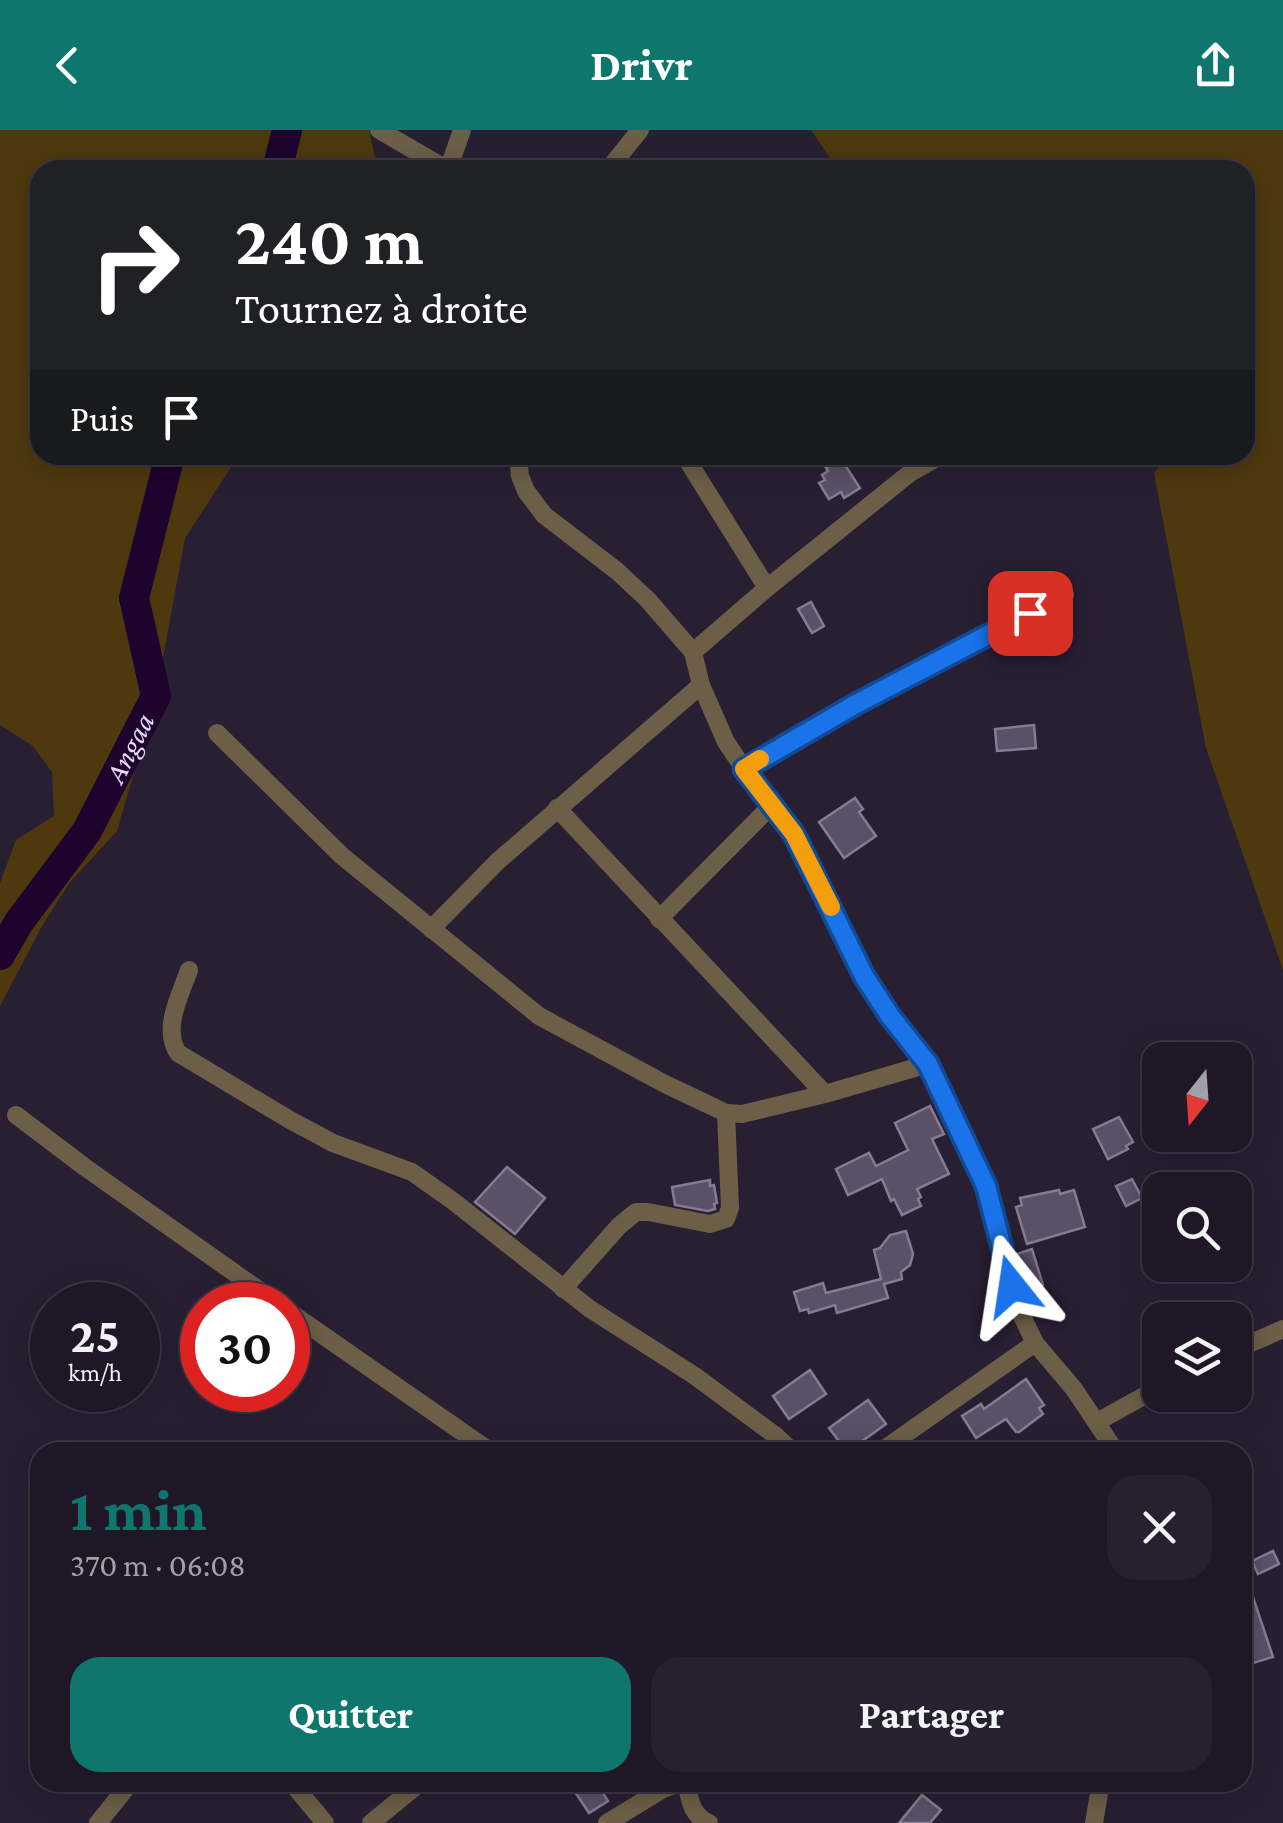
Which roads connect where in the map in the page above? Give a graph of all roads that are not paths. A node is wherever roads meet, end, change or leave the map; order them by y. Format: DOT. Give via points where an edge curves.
graph roads {
  1 [pos="379,130"];
  2 [pos="462,130"];
  3 [pos="640,130"];
  4 [pos="431,160"];
  5 [pos="452,160"];
  6 [pos="616,160"];
  7 [pos="519,465"];
  8 [pos="690,465"];
  9 [pos="924,465"];
  10 [pos="767,588"];
  11 [pos="1065,595"];
  12 [pos="692,652"];
  13 [pos="701,685"];
  14 [pos="218,733"];
  15 [pos="744,769"];
  16 [pos="772,805"];
  17 [pos="557,808"];
  18 [pos="660,919"];
  19 [pos="431,930"];
  20 [pos="189,970"];
  21 [pos="928,1064"];
  22 [pos="826,1094"];
  23 [pos="726,1112"];
  24 [pos="16,1115"];
  25 [pos="247,1282"];
  26 [pos="563,1288"];
  27 [pos="310,1326"];
  28 [pos="1283,1329"];
  29 [pos="1035,1343"];
  30 [pos="1252,1343"];
  31 [pos="1142,1397"];
  32 [pos="1097,1422"];
  33 [pos="477,1442"];
  34 [pos="782,1442"];
  35 [pos="894,1442"];
  36 [pos="1110,1442"];
  37 [pos="124,1792"];
  38 [pos="299,1792"];
  39 [pos="409,1792"];
  40 [pos="657,1792"];
  41 [pos="687,1792"];
  42 [pos="1100,1792"];
  43 [pos="704,1822"];
  44 [pos="98,1823"];
  45 [pos="325,1823"];
  46 [pos="371,1823"];
  47 [pos="607,1823"];
  48 [pos="1094,1823"];
  1 -- 4 [label="street"];
  2 -- 5 [label="street"];
  3 -- 6 [label="street"];
  7 -- 12 [label="street" via="526,491 544,515 648,600"];
  8 -- 10 [label="street"];
  9 -- 10 [label="street"];
  10 -- 12 [label="street"];
  11 -- 15 [label="street"];
  12 -- 13 [label="street"];
  13 -- 15 [label="street"];
  13 -- 17 [label="street"];
  14 -- 19 [label="street" via="342,856"];
  15 -- 16 [label="street"];
  16 -- 18 [label="street"];
  16 -- 21 [label="street" via="794,834 864,976"];
  17 -- 18 [label="street"];
  17 -- 19 [label="street"];
  18 -- 22 [label="street"];
  19 -- 23 [label="street" via="539,1016"];
  20 -- 26 [label="street" via="170,1028 178,1053 333,1143 412,1172"];
  21 -- 22 [label="street"];
  21 -- 29 [label="street" via="986,1186 1019,1310"];
  22 -- 23 [label="street"];
  23 -- 26 [label="street" via="726,1218 710,1224 636,1212"];
  24 -- 25 [label="street"];
  26 -- 34 [label="street"];
  27 -- 33 [label="street"];
  28 -- 30 [label="street"];
  29 -- 32 [label="street"];
  29 -- 35 [label="street"];
  31 -- 32 [label="street"];
  32 -- 36 [label="street"];
  37 -- 44 [label="street"];
  38 -- 45 [label="street"];
  39 -- 46 [label="street"];
  40 -- 47 [label="street"];
  41 -- 43 [label="street"];
  42 -- 48 [label="street"];
}
